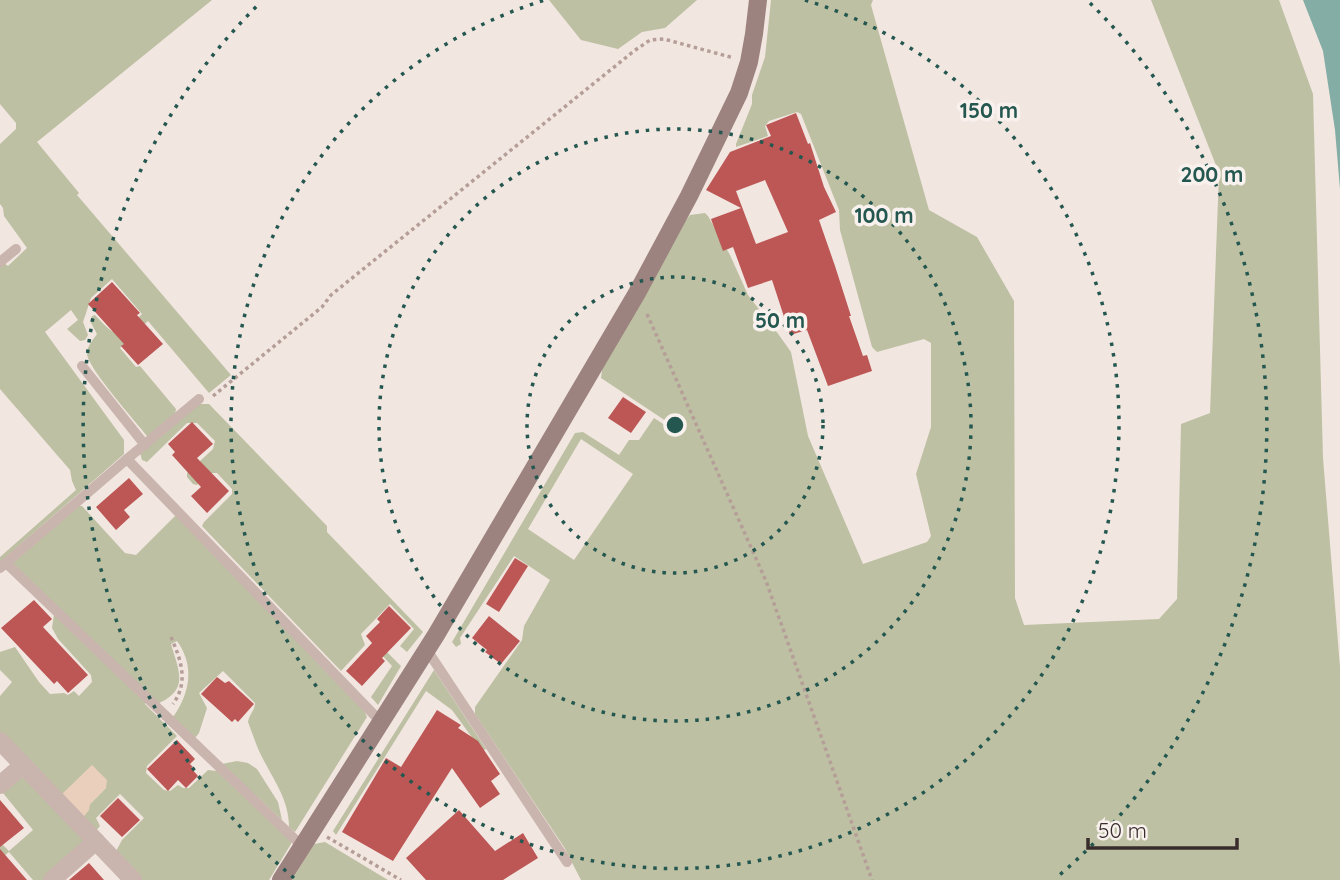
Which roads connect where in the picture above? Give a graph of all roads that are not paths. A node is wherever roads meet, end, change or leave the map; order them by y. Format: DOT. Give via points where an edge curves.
graph roads {
  1 [pos="758,0"];
  2 [pos="16,249"];
  3 [pos="0,262"];
  4 [pos="82,366"];
  5 [pos="199,400"];
  6 [pos="145,445"];
  7 [pos="127,459"];
  8 [pos="3,565"];
  9 [pos="427,650"];
  10 [pos="382,722"];
  11 [pos="0,741"];
  12 [pos="23,765"];
  13 [pos="0,785"];
  14 [pos="96,841"];
  15 [pos="302,846"];
  16 [pos="567,862"];
  17 [pos="52,880"];
  18 [pos="133,880"];
  19 [pos="281,880"];
  1 -- 9 [label="street" via="749,62 739,93 689,196"];
  2 -- 3 [label="lane"];
  4 -- 6 [label="lane"];
  5 -- 6 [label="lane"];
  6 -- 7 [label="lane"];
  7 -- 8 [label="lane"];
  7 -- 10 [label="lane"];
  8 -- 15 [label="lane"];
  9 -- 10 [label="street"];
  9 -- 16 [label="lane"];
  10 -- 15 [label="street"];
  11 -- 12 [label="street"];
  12 -- 13 [label="street"];
  12 -- 14 [label="street"];
  14 -- 17 [label="street"];
  14 -- 18 [label="street"];
  15 -- 19 [label="street"];
}
